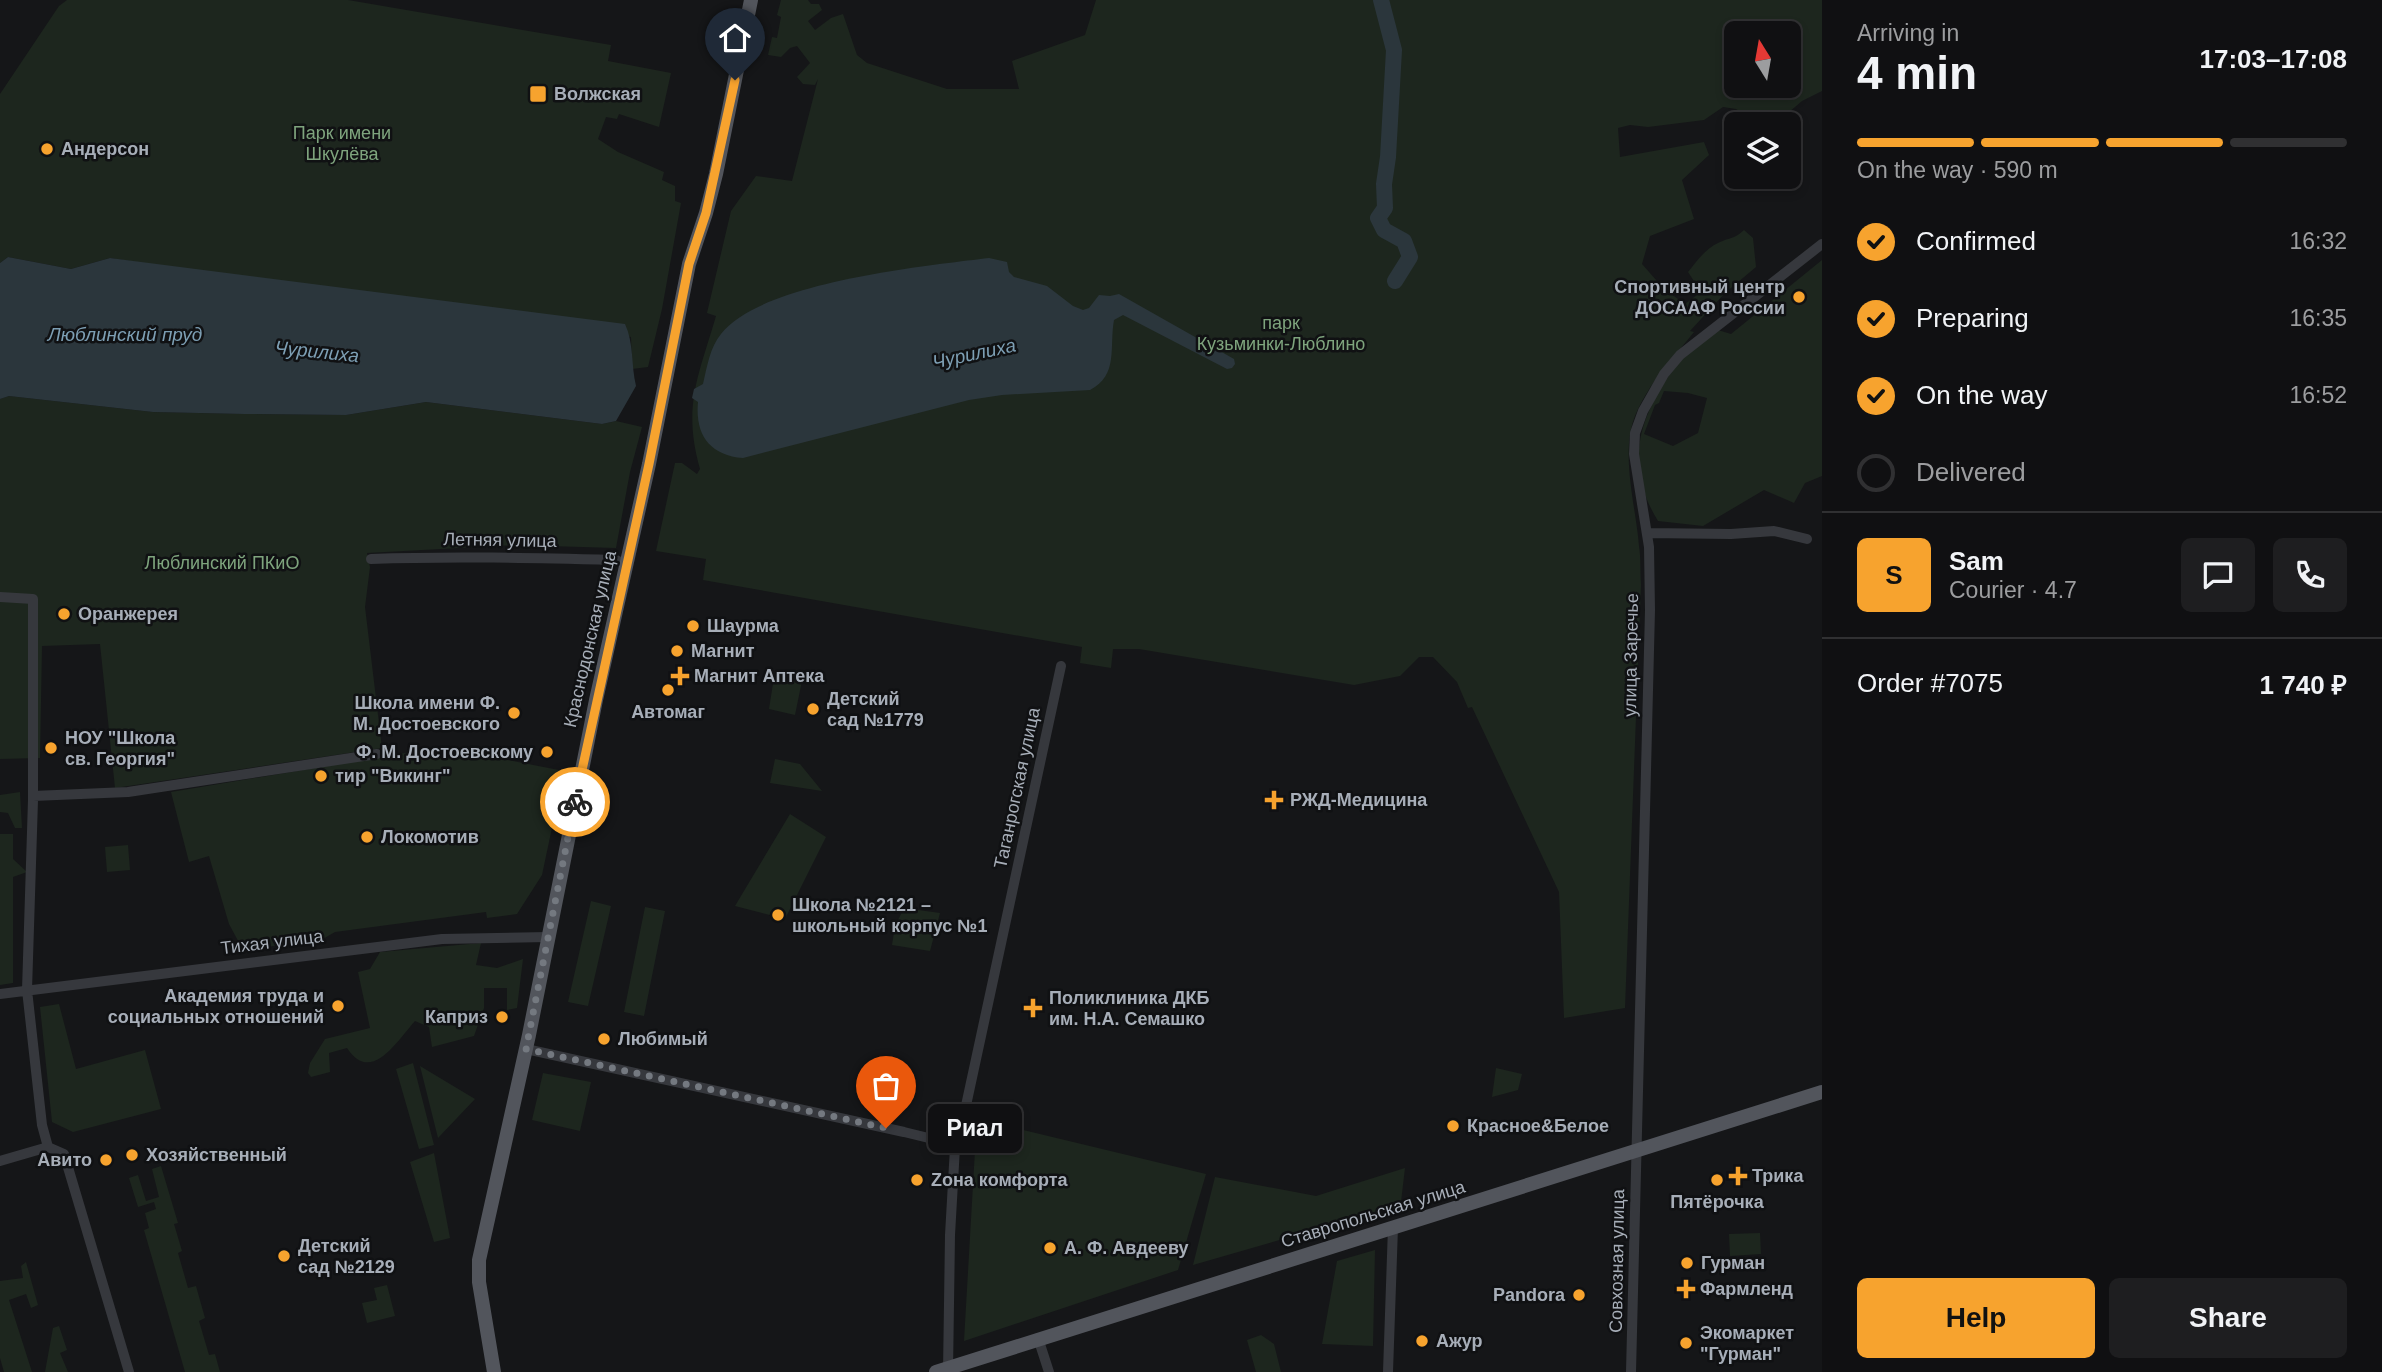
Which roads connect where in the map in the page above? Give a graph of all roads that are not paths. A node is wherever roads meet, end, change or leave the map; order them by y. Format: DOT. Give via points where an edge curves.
graph roads {
  1 [pos="751,0"];
  2 [pos="1822,244"];
  3 [pos="1647,533"];
  4 [pos="1807,539"];
  5 [pos="371,559"];
  6 [pos="626,565"];
  7 [pos="0,597"];
  8 [pos="1061,666"];
  9 [pos="377,754"];
  10 [pos="33,796"];
  11 [pos="548,937"];
  12 [pos="27,990"];
  13 [pos="0,994"];
  14 [pos="526,1049"];
  15 [pos="1822,1092"];
  16 [pos="48,1147"];
  17 [pos="955,1147"];
  18 [pos="1638,1150"];
  19 [pos="0,1161"];
  20 [pos="1393,1227"];
  21 [pos="1038,1338"];
  22 [pos="944,1371"];
  23 [pos="129,1372"];
  24 [pos="494,1372"];
  25 [pos="1049,1372"];
  26 [pos="1388,1372"];
  27 [pos="1631,1372"];
  1 -- 6 [label="main road, Краснодонская улица" via="716,174 689,264"];
  2 -- 3 [label="street, улица Заречье" via="1680,355 1658,384 1639,419 1634,440"];
  3 -- 4 [label="street" via="1774,531"];
  3 -- 18 [label="street, улица Заречье" via="1650,610"];
  5 -- 6 [label="street, Летняя улица" via="540,558 615,560"];
  6 -- 11 [label="main road, Краснодонская улица"];
  7 -- 10 [label="street" via="33,598"];
  8 -- 17 [label="street, Таганрогская улица"];
  9 -- 10 [label="street" via="128,792"];
  10 -- 12 [label="street"];
  11 -- 12 [label="street, Тихая улица" via="442,939"];
  11 -- 14 [label="main road, Краснодонская улица"];
  12 -- 13 [label="street, Тихая улица"];
  12 -- 16 [label="street"];
  14 -- 17 [label="street"];
  14 -- 24 [label="main road, Краснодонская улица" via="479,1259"];
  15 -- 18 [label="main road, Ставропольская улица"];
  16 -- 19 [label="street"];
  16 -- 23 [label="street" via="64,1154"];
  17 -- 22 [label="street, Таганрогская улица"];
  18 -- 20 [label="main road, Ставропольская улица"];
  18 -- 27 [label="street, Совхозная улица"];
  20 -- 21 [label="main road, Ставропольская улица"];
  20 -- 26 [label="street"];
  21 -- 22 [label="main road, Ставропольская улица"];
  21 -- 25 [label="street"];
}
